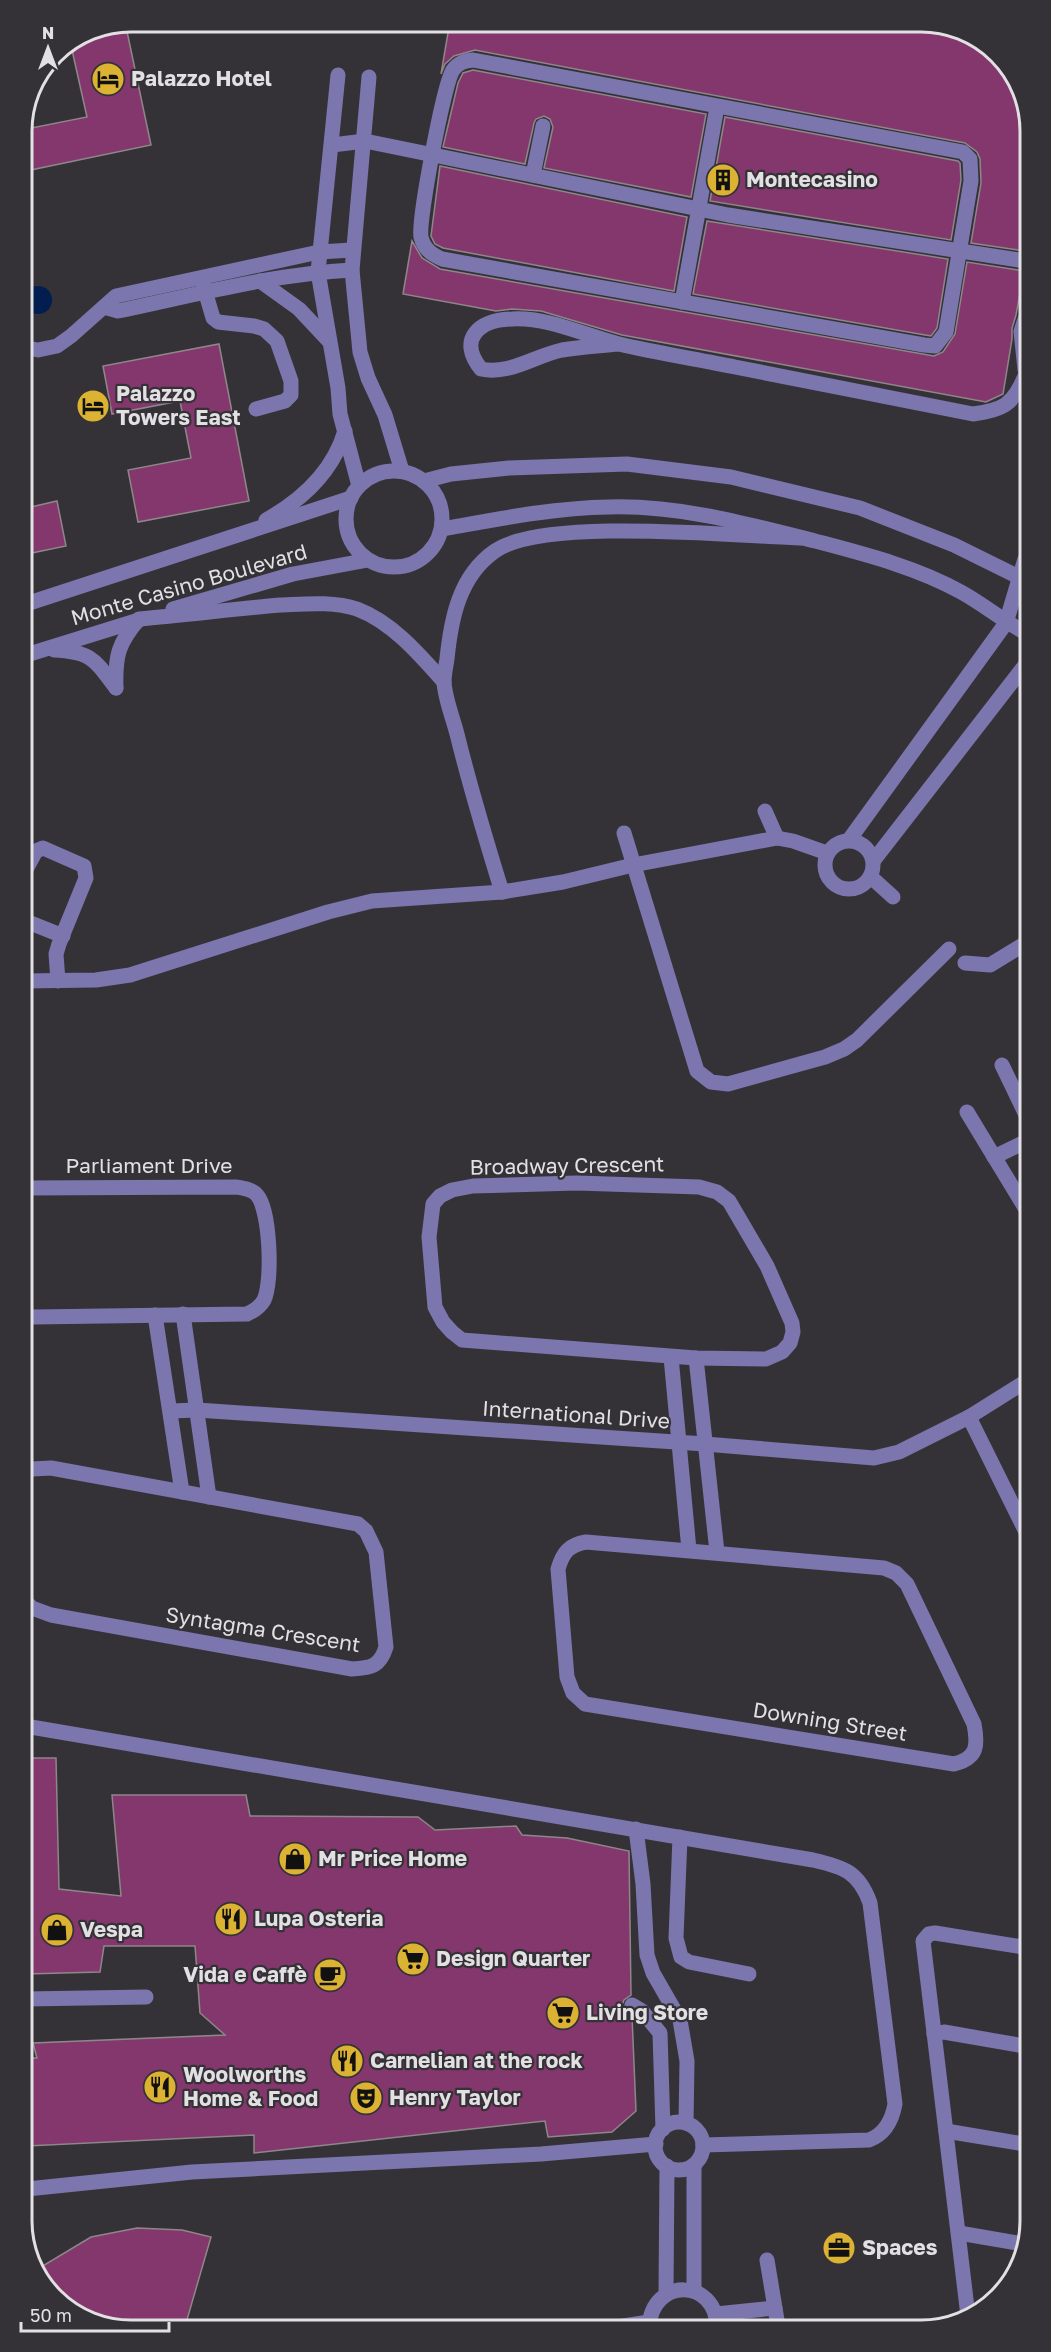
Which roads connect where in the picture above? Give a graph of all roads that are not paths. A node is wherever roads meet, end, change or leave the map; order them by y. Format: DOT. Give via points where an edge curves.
graph roads {
  1 [pos="338,75"];
  2 [pos="369,76"];
  3 [pos="717,107"];
  4 [pos="543,126"];
  5 [pos="365,141"];
  6 [pos="332,145"];
  7 [pos="431,160"];
  8 [pos="533,175"];
  9 [pos="699,209"];
  10 [pos="352,250"];
  11 [pos="960,250"];
  12 [pos="319,252"];
  13 [pos="1020,262"];
  14 [pos="352,270"];
  15 [pos="318,272"];
  16 [pos="201,278"];
  17 [pos="260,281"];
  18 [pos="205,294"];
  19 [pos="682,302"];
  20 [pos="105,307"];
  21 [pos="330,341"];
  22 [pos="618,344"];
  23 [pos="32,349"];
  24 [pos="1020,388"];
  25 [pos="256,409"];
  26 [pos="345,431"];
  27 [pos="402,471"];
  28 [pos="424,481"];
  29 [pos="355,492"];
  30 [pos="442,529"];
  31 [pos="232,538"];
  32 [pos="801,538"];
  33 [pos="368,560"];
  34 [pos="1020,578"];
  35 [pos="1020,587"];
  36 [pos="32,602"];
  37 [pos="139,619"];
  38 [pos="1006,623"];
  39 [pos="1020,630"];
  40 [pos="44,649"];
  41 [pos="32,653"];
  42 [pos="1020,672"];
  43 [pos="444,682"];
  44 [pos="765,811"];
  45 [pos="624,832"];
  46 [pos="777,838"];
  47 [pos="849,840"];
  48 [pos="827,853"];
  49 [pos="32,860"];
  50 [pos="874,860"];
  51 [pos="633,866"];
  52 [pos="871,877"];
  53 [pos="501,892"];
  54 [pos="893,897"];
  55 [pos="32,924"];
  56 [pos="63,936"];
  57 [pos="1020,947"];
  58 [pos="949,949"];
  59 [pos="965,963"];
  60 [pos="32,981"];
  61 [pos="58,981"];
  62 [pos="1002,1065"];
  63 [pos="1020,1102"];
  64 [pos="967,1112"];
  65 [pos="1020,1144"];
  66 [pos="994,1157"];
  67 [pos="32,1188"];
  68 [pos="1020,1200"];
  69 [pos="183,1314"];
  70 [pos="155,1316"];
  71 [pos="32,1317"];
  72 [pos="671,1357"];
  73 [pos="696,1358"];
  74 [pos="1020,1385"];
  75 [pos="197,1410"];
  76 [pos="171,1411"];
  77 [pos="969,1417"];
  78 [pos="679,1443"];
  79 [pos="705,1444"];
  80 [pos="32,1469"];
  81 [pos="182,1492"];
  82 [pos="209,1497"];
  83 [pos="1020,1520"];
  84 [pos="689,1550"];
  85 [pos="717,1552"];
  86 [pos="32,1608"];
  87 [pos="32,1727"];
  88 [pos="636,1829"];
  89 [pos="680,1837"];
  90 [pos="1020,1946"];
  91 [pos="749,1974"];
  92 [pos="146,1997"];
  93 [pos="32,1999"];
  94 [pos="632,2005"];
  95 [pos="934,2034"];
  96 [pos="1020,2045"];
  97 [pos="686,2123"];
  98 [pos="946,2131"];
  99 [pos="659,2137"];
  100 [pos="1020,2143"];
  101 [pos="703,2145"];
  102 [pos="694,2165"];
  103 [pos="667,2166"];
  104 [pos="32,2188"];
  105 [pos="959,2233"];
  106 [pos="1017,2243"];
  107 [pos="767,2260"];
  108 [pos="694,2291"];
  109 [pos="666,2295"];
  110 [pos="775,2308"];
  111 [pos="967,2308"];
  112 [pos="650,2320"];
  113 [pos="717,2320"];
  114 [pos="777,2320"];
  1 -- 6 [label="street"];
  2 -- 5 [label="street"];
  3 -- 7 [label="street" via="473,60 451,72"];
  3 -- 9 [label="street"];
  3 -- 11 [label="street" via="963,152 970,159 971,171"];
  4 -- 8 [label="street"];
  5 -- 6 [label="street"];
  5 -- 7 [label="street"];
  5 -- 10 [label="street"];
  6 -- 12 [label="street"];
  7 -- 8 [label="street"];
  7 -- 19 [label="street" via="421,235 430,254"];
  8 -- 9 [label="street"];
  9 -- 11 [label="street"];
  9 -- 19 [label="street"];
  10 -- 12 [label="street"];
  10 -- 14 [label="street"];
  11 -- 13 [label="street"];
  11 -- 19 [label="street" via="946,332 935,346"];
  12 -- 15 [label="street"];
  12 -- 16 [label="street"];
  14 -- 15 [label="street"];
  14 -- 27 [label="street" via="360,352"];
  15 -- 17 [label="street"];
  15 -- 21 [label="street"];
  16 -- 18 [label="street"];
  16 -- 20 [label="street" via="116,296"];
  17 -- 18 [label="street"];
  17 -- 21 [label="street" via="299,309"];
  18 -- 20 [label="street" via="118,311"];
  18 -- 25 [label="street" via="210,312 218,322 264,329 276,341 291,381 291,395 285,401"];
  20 -- 23 [label="street" via="57,346"];
  21 -- 26 [label="street"];
  22 -- 22 [label="street" via="560,351 492,372 481,369 469,348 477,331 515,318 559,326"];
  22 -- 24 [label="street" via="973,414 996,411 1011,402"];
  26 -- 29 [label="street"];
  26 -- 31 [label="street" via="337,452 306,492 275,515"];
  27 -- 28 [label="street"];
  27 -- 29 [label="street" via="379,473"];
  28 -- 30 [label="street" via="442,506"];
  28 -- 34 [label="street" via="498,468 627,464 731,477 860,508 954,545"];
  29 -- 31 [label="street, Monte Casino Boulevard"];
  29 -- 33 [label="street" via="346,513 346,526 357,551"];
  30 -- 32 [label="street" via="522,514 611,507 727,519"];
  30 -- 33 [label="street" via="432,549 415,563 399,568"];
  31 -- 36 [label="street, Monte Casino Boulevard"];
  32 -- 38 [label="street" via="908,568 961,592"];
  32 -- 43 [label="street" via="627,531 556,534 513,541 494,551 469,576 457,602 448,639"];
  33 -- 37 [label="street, Monte Casino Boulevard" via="293,574"];
  35 -- 38 [label="street"];
  37 -- 40 [label="street, Monte Casino Boulevard"];
  37 -- 40 [label="street" via="117,653 116,688 91,657"];
  37 -- 43 [label="street" via="314,603 357,609 385,624"];
  38 -- 39 [label="street"];
  38 -- 47 [label="street"];
  40 -- 41 [label="street, Monte Casino Boulevard"];
  42 -- 50 [label="street"];
  43 -- 53 [label="street"];
  44 -- 46 [label="street"];
  45 -- 51 [label="street"];
  46 -- 48 [label="street"];
  46 -- 51 [label="street"];
  47 -- 48 [label="street"];
  47 -- 50 [label="street" via="865,845"];
  48 -- 52 [label="street" via="824,861 828,877 841,888 858,888"];
  49 -- 56 [label="street" via="43,848 84,866 86,878"];
  50 -- 52 [label="street"];
  51 -- 53 [label="street"];
  51 -- 58 [label="street" via="697,1071 711,1082 728,1084 844,1049"];
  52 -- 54 [label="street"];
  53 -- 61 [label="street" via="372,901 130,975"];
  55 -- 56 [label="street"];
  56 -- 61 [label="street" via="56,954"];
  57 -- 59 [label="street" via="990,965"];
  60 -- 61 [label="street"];
  62 -- 63 [label="street"];
  64 -- 66 [label="street"];
  65 -- 66 [label="street"];
  66 -- 68 [label="street"];
  67 -- 69 [label="street, Parliament Drive" via="236,1187 255,1193 262,1203 270,1252 264,1300 247,1314"];
  69 -- 70 [label="street, Parliament Drive"];
  69 -- 75 [label="street"];
  70 -- 71 [label="street, Parliament Drive"];
  70 -- 76 [label="street"];
  72 -- 73 [label="street, Broadway Crescent"];
  72 -- 73 [label="street, Broadway Crescent" via="462,1340 443,1322 435,1307 429,1237 433,1204 452,1190 473,1186 675,1185 717,1192 729,1201 767,1266 793,1332 782,1352 766,1359"];
  72 -- 78 [label="street"];
  73 -- 79 [label="street"];
  74 -- 77 [label="street, International Drive"];
  75 -- 76 [label="street, International Drive"];
  75 -- 78 [label="street, International Drive"];
  75 -- 82 [label="street"];
  76 -- 81 [label="street"];
  77 -- 79 [label="street, International Drive" via="899,1452 874,1458"];
  77 -- 83 [label="street"];
  78 -- 79 [label="street, International Drive"];
  78 -- 84 [label="street"];
  79 -- 85 [label="street"];
  80 -- 81 [label="street, Syntagma Crescent" via="51,1468"];
  81 -- 82 [label="street, Syntagma Crescent"];
  82 -- 86 [label="street, Syntagma Crescent" via="358,1524 366,1531 376,1552 386,1647 382,1659 374,1667 352,1669 51,1615"];
  84 -- 85 [label="street, Downing Street"];
  84 -- 85 [label="street, Downing Street" via="586,1542 575,1544 561,1557 558,1569 567,1677 578,1699 585,1704 954,1764 972,1754 977,1743 974,1724 907,1584 896,1573 884,1568"];
  87 -- 88 [label="street"];
  88 -- 89 [label="street"];
  88 -- 97 [label="street" via="647,1955 680,2020 686,2051"];
  89 -- 91 [label="street" via="676,1938 681,1957"];
  89 -- 101 [label="street" via="838,1866 854,1875 864,1887 870,1903 895,2104 887,2127 869,2140"];
  90 -- 95 [label="street" via="948,1934 926,1937 923,1946"];
  92 -- 93 [label="street"];
  94 -- 99 [label="street" via="660,2033"];
  95 -- 96 [label="street" via="944,2032"];
  95 -- 98 [label="street"];
  97 -- 99 [label="street" via="676,2123"];
  97 -- 101 [label="street" via="698,2131"];
  98 -- 100 [label="street"];
  98 -- 105 [label="street"];
  99 -- 103 [label="street" via="659,2159"];
  99 -- 104 [label="street" via="541,2154 192,2172"];
  101 -- 102 [label="street"];
  102 -- 103 [label="street" via="679,2170"];
  102 -- 108 [label="street"];
  103 -- 109 [label="street"];
  105 -- 106 [label="street"];
  105 -- 111 [label="street"];
  107 -- 110 [label="street"];
  108 -- 109 [label="street"];
  108 -- 113 [label="street" via="712,2304"];
  109 -- 112 [label="street" via="654,2305"];
  110 -- 113 [label="street"];
  110 -- 114 [label="street"];
}
